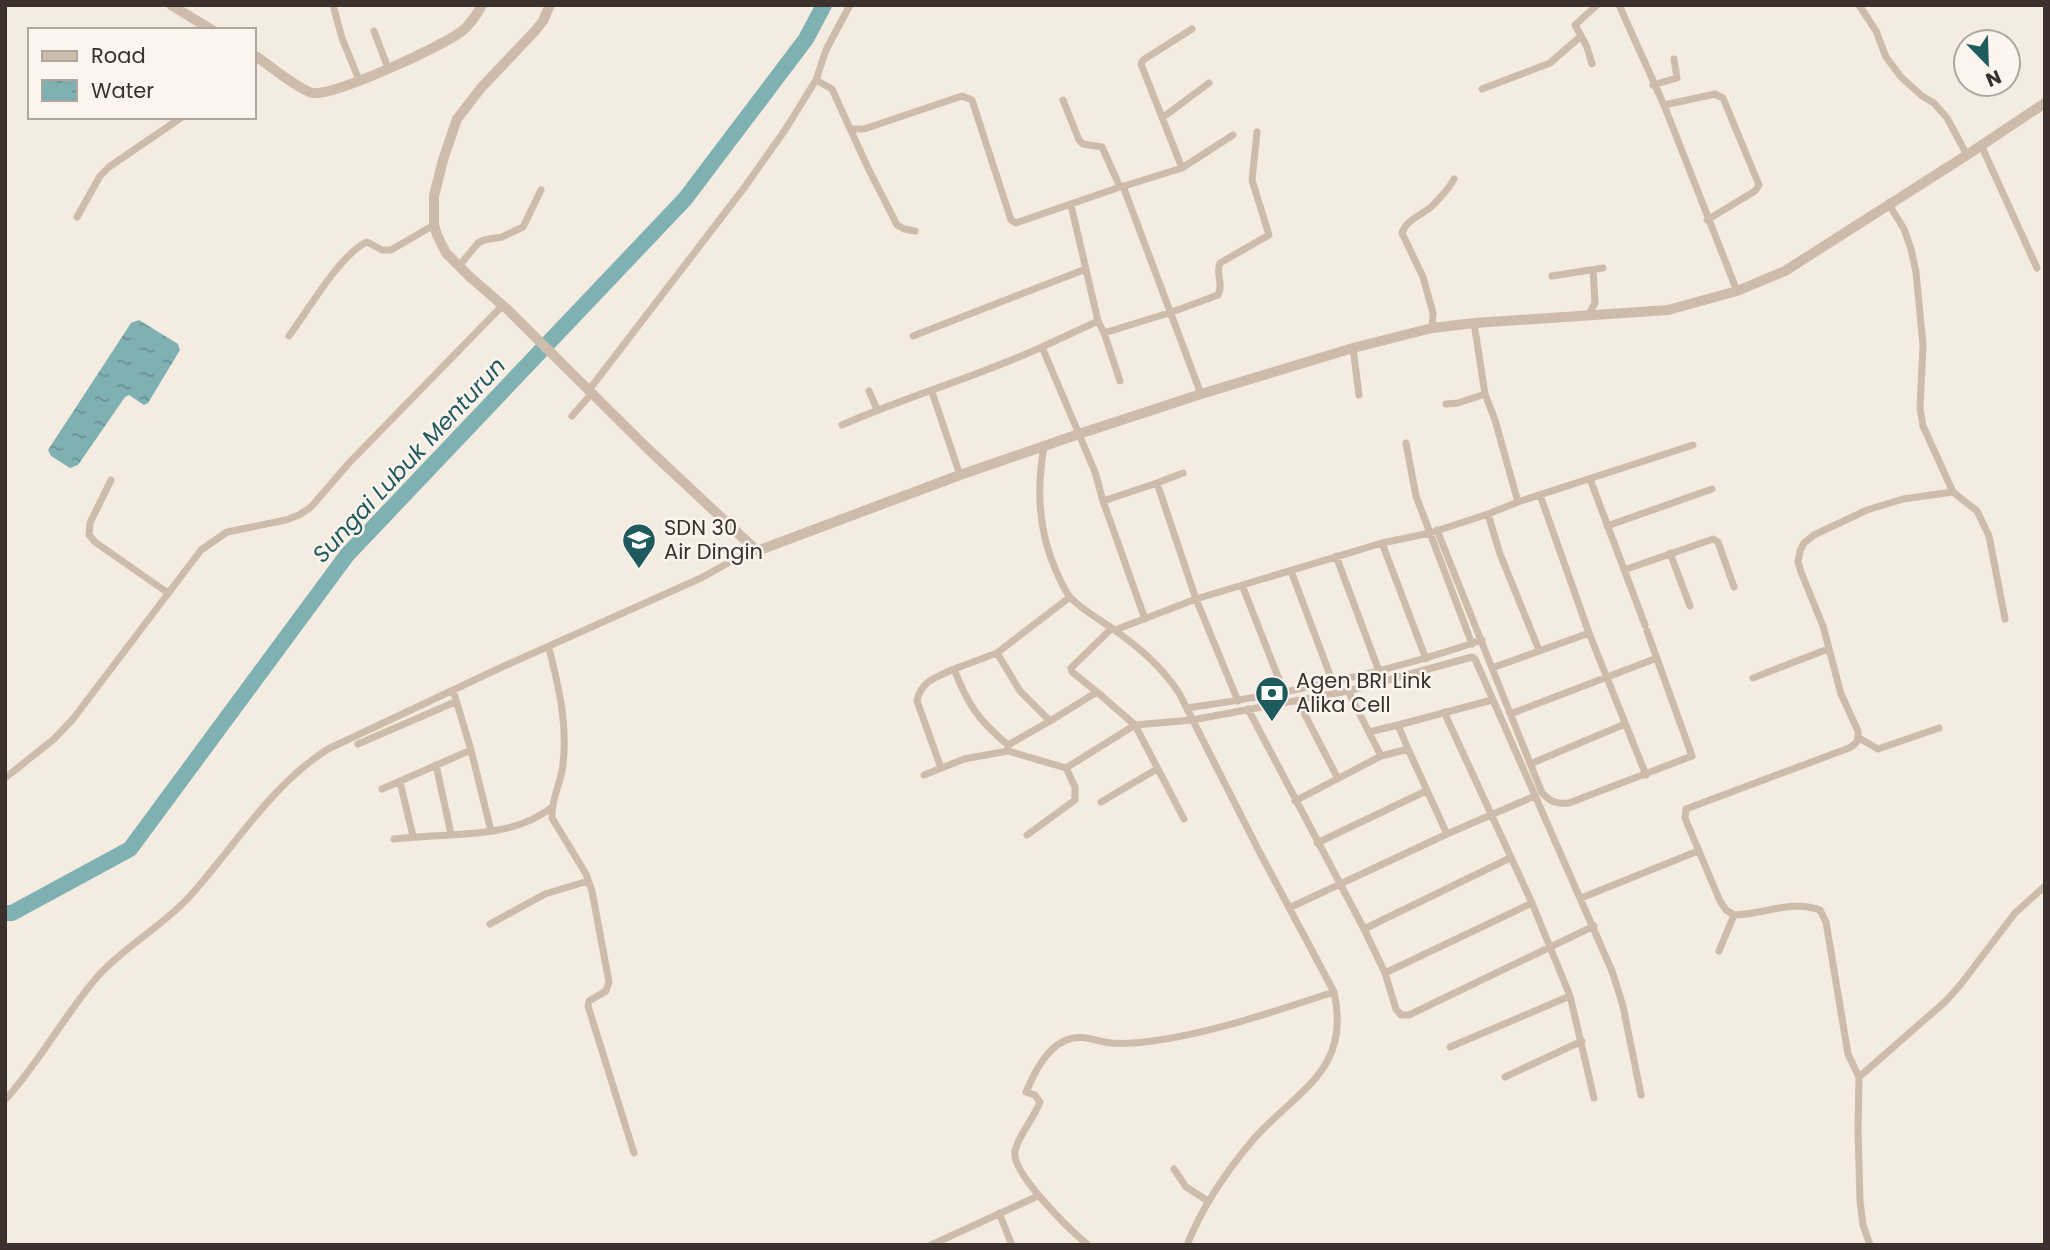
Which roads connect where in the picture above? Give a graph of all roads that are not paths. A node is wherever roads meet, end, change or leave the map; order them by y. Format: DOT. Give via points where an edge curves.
graph roads {
  1 [pos="171,5"];
  2 [pos="333,5"];
  3 [pos="482,5"];
  4 [pos="550,5"];
  5 [pos="850,5"];
  6 [pos="1597,5"];
  7 [pos="1619,5"];
  8 [pos="1859,5"];
  9 [pos="209,28"];
  10 [pos="1192,29"];
  11 [pos="374,32"];
  12 [pos="1581,36"];
  13 [pos="256,58"];
  14 [pos="1674,58"];
  15 [pos="1592,64"];
  16 [pos="388,68"];
  17 [pos="359,80"];
  18 [pos="816,80"];
  19 [pos="1209,83"];
  20 [pos="1653,85"];
  21 [pos="1482,89"];
  22 [pos="1063,100"];
  23 [pos="2045,103"];
  24 [pos="1664,105"];
  25 [pos="1162,118"];
  26 [pos="179,119"];
  27 [pos="850,129"];
  28 [pos="1257,132"];
  29 [pos="1233,135"];
  30 [pos="1981,145"];
  31 [pos="1967,155"];
  32 [pos="1182,168"];
  33 [pos="1454,179"];
  34 [pos="1122,187"];
  35 [pos="541,190"];
  36 [pos="1888,203"];
  37 [pos="1071,205"];
  38 [pos="77,217"];
  39 [pos="1707,220"];
  40 [pos="433,225"];
  41 [pos="915,231"];
  42 [pos="459,266"];
  43 [pos="1603,268"];
  44 [pos="2037,268"];
  45 [pos="1086,269"];
  46 [pos="1593,270"];
  47 [pos="1552,276"];
  48 [pos="1737,291"];
  49 [pos="506,309"];
  50 [pos="1172,312"];
  51 [pos="1589,314"];
  52 [pos="1098,321"];
  53 [pos="1474,323"];
  54 [pos="1432,328"];
  55 [pos="1104,333"];
  56 [pos="913,335"];
  57 [pos="289,336"];
  58 [pos="1042,347"];
  59 [pos="1353,348"];
  60 [pos="1120,381"];
  61 [pos="869,391"];
  62 [pos="590,392"];
  63 [pos="932,392"];
  64 [pos="1201,394"];
  65 [pos="1485,394"];
  66 [pos="1359,395"];
  67 [pos="1446,404"];
  68 [pos="877,409"];
  69 [pos="572,416"];
  70 [pos="842,425"];
  71 [pos="1079,434"];
  72 [pos="1406,443"];
  73 [pos="1693,445"];
  74 [pos="1044,447"];
  75 [pos="1183,473"];
  76 [pos="960,475"];
  77 [pos="1590,479"];
  78 [pos="111,480"];
  79 [pos="1157,483"];
  80 [pos="1712,489"];
  81 [pos="1952,492"];
  82 [pos="1540,495"];
  83 [pos="1103,501"];
  84 [pos="1518,502"];
  85 [pos="1488,514"];
  86 [pos="1608,526"];
  87 [pos="1434,532"];
  88 [pos="1382,543"];
  89 [pos="753,549"];
  90 [pos="1670,553"];
  91 [pos="1336,556"];
  92 [pos="1624,570"];
  93 [pos="1291,571"];
  94 [pos="1242,585"];
  95 [pos="1734,587"];
  96 [pos="168,593"];
  97 [pos="1070,597"];
  98 [pos="1196,599"];
  99 [pos="1690,606"];
  100 [pos="1145,619"];
  101 [pos="2005,619"];
  102 [pos="1114,629"];
  103 [pos="1589,633"];
  104 [pos="1482,640"];
  105 [pos="1472,644"];
  106 [pos="549,648"];
  107 [pos="1828,649"];
  108 [pos="1539,650"];
  109 [pos="997,653"];
  110 [pos="1657,658"];
  111 [pos="1426,659"];
  112 [pos="1492,668"];
  113 [pos="954,669"];
  114 [pos="1379,671"];
  115 [pos="1607,677"];
  116 [pos="1753,678"];
  117 [pos="1333,683"];
  118 [pos="453,690"];
  119 [pos="1348,691"];
  120 [pos="1097,692"];
  121 [pos="1283,692"];
  122 [pos="1492,700"];
  123 [pos="1238,701"];
  124 [pos="1298,701"];
  125 [pos="455,702"];
  126 [pos="1187,708"];
  127 [pos="1248,709"];
  128 [pos="1444,712"];
  129 [pos="1510,714"];
  130 [pos="1192,720"];
  131 [pos="1050,721"];
  132 [pos="1625,724"];
  133 [pos="1135,725"];
  134 [pos="1398,725"];
  135 [pos="1939,729"];
  136 [pos="1369,732"];
  137 [pos="1859,738"];
  138 [pos="358,744"];
  139 [pos="1008,748"];
  140 [pos="1408,748"];
  141 [pos="471,750"];
  142 [pos="1381,756"];
  143 [pos="1530,764"];
  144 [pos="436,765"];
  145 [pos="942,768"];
  146 [pos="1066,768"];
  147 [pos="1157,769"];
  148 [pos="924,775"];
  149 [pos="1646,775"];
  150 [pos="5,778"];
  151 [pos="1338,779"];
  152 [pos="400,782"];
  153 [pos="382,789"];
  154 [pos="1426,791"];
  155 [pos="1535,796"];
  156 [pos="1296,801"];
  157 [pos="1101,802"];
  158 [pos="551,808"];
  159 [pos="1492,815"];
  160 [pos="1184,819"];
  161 [pos="491,831"];
  162 [pos="450,834"];
  163 [pos="1447,834"];
  164 [pos="1027,835"];
  165 [pos="413,836"];
  166 [pos="394,839"];
  167 [pos="1317,843"];
  168 [pos="1699,851"];
  169 [pos="1510,858"];
  170 [pos="588,881"];
  171 [pos="1340,884"];
  172 [pos="2045,886"];
  173 [pos="1581,898"];
  174 [pos="1532,903"];
  175 [pos="1289,908"];
  176 [pos="1734,915"];
  177 [pos="490,924"];
  178 [pos="1594,926"];
  179 [pos="1364,929"];
  180 [pos="1551,948"];
  181 [pos="1719,951"];
  182 [pos="1385,973"];
  183 [pos="1334,992"];
  184 [pos="1570,996"];
  185 [pos="1582,1041"];
  186 [pos="1450,1047"];
  187 [pos="1506,1077"];
  188 [pos="1859,1077"];
  189 [pos="1641,1095"];
  190 [pos="1594,1098"];
  191 [pos="5,1100"];
  192 [pos="635,1153"];
  193 [pos="1174,1169"];
  194 [pos="1038,1196"];
  195 [pos="1208,1201"];
  196 [pos="999,1213"];
  197 [pos="931,1245"];
  198 [pos="1012,1245"];
  199 [pos="1088,1245"];
  200 [pos="1187,1245"];
  201 [pos="1870,1245"];
  1 -- 9 [label="street"];
  2 -- 17 [label="street"];
  3 -- 16 [label="street" via="462,31"];
  4 -- 40 [label="street" via="535,32 457,119 434,196"];
  5 -- 18 [label="street"];
  6 -- 12 [label="street" via="1576,22"];
  7 -- 20 [label="street"];
  8 -- 31 [label="street" via="1886,57 1947,118"];
  10 -- 25 [label="street" via="1142,61"];
  11 -- 16 [label="street"];
  12 -- 15 [label="street"];
  12 -- 21 [label="street" via="1549,63"];
  13 -- 17 [label="street" via="311,93"];
  14 -- 20 [label="street" via="1677,78"];
  16 -- 17 [label="street"];
  18 -- 27 [label="street" via="832,89"];
  18 -- 62 [label="street" via="744,188"];
  19 -- 25 [label="street"];
  20 -- 24 [label="street"];
  22 -- 34 [label="street" via="1079,140 1104,149"];
  23 -- 30 [label="street"];
  24 -- 39 [label="street"];
  24 -- 39 [label="street" via="1720,96 1759,185"];
  25 -- 32 [label="street"];
  26 -- 38 [label="street" via="109,167"];
  27 -- 37 [label="street" via="874,126 968,96 1012,221 1019,223"];
  27 -- 41 [label="street" via="897,225"];
  28 -- 50 [label="street" via="1252,180 1269,235 1220,263 1218,295"];
  29 -- 32 [label="street"];
  30 -- 31 [label="street"];
  30 -- 44 [label="street"];
  31 -- 36 [label="street"];
  32 -- 34 [label="street"];
  33 -- 54 [label="street" via="1402,233 1423,277 1433,313"];
  34 -- 37 [label="street"];
  34 -- 50 [label="street"];
  35 -- 42 [label="street" via="523,227 478,243"];
  36 -- 48 [label="street" via="1785,271"];
  36 -- 81 [label="street" via="1903,229 1916,271 1923,345 1923,426"];
  37 -- 45 [label="street"];
  39 -- 48 [label="street"];
  40 -- 42 [label="street"];
  40 -- 57 [label="street" via="391,250 367,242 359,245"];
  42 -- 49 [label="street"];
  43 -- 46 [label="street"];
  45 -- 52 [label="street"];
  45 -- 56 [label="street"];
  46 -- 47 [label="street"];
  46 -- 51 [label="street" via="1595,303"];
  48 -- 51 [label="street" via="1668,310"];
  49 -- 62 [label="street"];
  49 -- 96 [label="street" via="358,453 311,507 286,520 227,532 201,550"];
  50 -- 55 [label="street"];
  50 -- 64 [label="street"];
  51 -- 53 [label="street"];
  52 -- 55 [label="street"];
  52 -- 58 [label="street"];
  53 -- 54 [label="street"];
  53 -- 65 [label="street"];
  54 -- 59 [label="street"];
  55 -- 60 [label="street"];
  58 -- 63 [label="street"];
  58 -- 71 [label="street"];
  59 -- 64 [label="street"];
  59 -- 66 [label="street"];
  61 -- 68 [label="street"];
  62 -- 69 [label="street"];
  62 -- 89 [label="street"];
  63 -- 68 [label="street"];
  63 -- 76 [label="street"];
  64 -- 71 [label="street"];
  65 -- 67 [label="street"];
  65 -- 84 [label="street"];
  68 -- 70 [label="street"];
  71 -- 74 [label="street"];
  71 -- 83 [label="street"];
  72 -- 87 [label="street" via="1416,496"];
  73 -- 77 [label="street"];
  74 -- 76 [label="street"];
  74 -- 97 [label="street" via="1039,518 1048,552"];
  75 -- 79 [label="street"];
  76 -- 89 [label="street" via="762,550"];
  77 -- 82 [label="street"];
  77 -- 86 [label="street"];
  78 -- 96 [label="street" via="90,523 89,535"];
  79 -- 83 [label="street"];
  79 -- 98 [label="street"];
  80 -- 86 [label="street"];
  81 -- 101 [label="street" via="1976,511 1989,536"];
  81 -- 107 [label="street" via="1884,504 1804,543 1798,562"];
  82 -- 84 [label="street"];
  82 -- 103 [label="street"];
  83 -- 100 [label="street"];
  84 -- 85 [label="street"];
  85 -- 87 [label="street"];
  85 -- 108 [label="street"];
  86 -- 92 [label="street"];
  87 -- 88 [label="street"];
  87 -- 104 [label="street"];
  87 -- 105 [label="street"];
  88 -- 91 [label="street"];
  88 -- 111 [label="street"];
  89 -- 106 [label="street"];
  90 -- 92 [label="street"];
  90 -- 95 [label="street" via="1716,540"];
  90 -- 99 [label="street"];
  91 -- 93 [label="street"];
  91 -- 114 [label="street"];
  92 -- 110 [label="street"];
  93 -- 94 [label="street"];
  93 -- 117 [label="street"];
  94 -- 98 [label="street"];
  94 -- 121 [label="street"];
  96 -- 150 [label="street" via="73,719"];
  97 -- 102 [label="street"];
  97 -- 109 [label="street"];
  98 -- 100 [label="street"];
  98 -- 123 [label="street"];
  100 -- 102 [label="street"];
  102 -- 120 [label="street" via="1070,669"];
  102 -- 126 [label="street" via="1164,671"];
  103 -- 108 [label="street"];
  103 -- 115 [label="street"];
  104 -- 105 [label="street"];
  104 -- 112 [label="street"];
  105 -- 111 [label="street"];
  106 -- 118 [label="street"];
  106 -- 158 [label="street" via="564,718 562,771"];
  107 -- 116 [label="street"];
  107 -- 137 [label="street"];
  108 -- 112 [label="street"];
  109 -- 113 [label="street"];
  109 -- 131 [label="street" via="1020,691"];
  110 -- 115 [label="street"];
  110 -- 149 [label="street" via="1692,755"];
  111 -- 114 [label="street"];
  112 -- 129 [label="street"];
  113 -- 139 [label="street" via="984,725"];
  113 -- 145 [label="street" via="927,682 917,701"];
  114 -- 117 [label="street"];
  115 -- 129 [label="street"];
  115 -- 132 [label="street"];
  117 -- 121 [label="street"];
  118 -- 125 [label="street"];
  118 -- 191 [label="street" via="328,749 298,769 188,898 99,975"];
  119 -- 122 [label="street" via="1472,657"];
  119 -- 124 [label="street"];
  119 -- 136 [label="street"];
  120 -- 131 [label="street"];
  120 -- 133 [label="street"];
  121 -- 123 [label="street"];
  122 -- 128 [label="street"];
  122 -- 155 [label="street"];
  123 -- 126 [label="street"];
  124 -- 127 [label="street"];
  124 -- 151 [label="street"];
  125 -- 138 [label="street"];
  125 -- 141 [label="street"];
  126 -- 130 [label="street"];
  127 -- 130 [label="street"];
  127 -- 156 [label="street"];
  128 -- 134 [label="street"];
  128 -- 159 [label="street"];
  129 -- 143 [label="street"];
  130 -- 133 [label="street"];
  130 -- 175 [label="street"];
  131 -- 139 [label="street"];
  132 -- 143 [label="street"];
  132 -- 149 [label="street"];
  133 -- 146 [label="street"];
  133 -- 147 [label="street"];
  134 -- 136 [label="street"];
  134 -- 140 [label="street"];
  135 -- 137 [label="street" via="1878,749"];
  136 -- 142 [label="street"];
  137 -- 168 [label="street" via="1849,748 1686,809 1685,818"];
  139 -- 145 [label="street"];
  139 -- 146 [label="street"];
  140 -- 142 [label="street"];
  140 -- 154 [label="street"];
  141 -- 144 [label="street"];
  141 -- 161 [label="street"];
  142 -- 151 [label="street"];
  143 -- 149 [label="street" via="1542,793 1559,804"];
  144 -- 152 [label="street"];
  144 -- 162 [label="street"];
  145 -- 148 [label="street"];
  146 -- 164 [label="street" via="1075,787 1075,800"];
  147 -- 157 [label="street"];
  147 -- 160 [label="street"];
  151 -- 156 [label="street"];
  152 -- 153 [label="street"];
  152 -- 165 [label="street"];
  154 -- 163 [label="street"];
  154 -- 167 [label="street"];
  155 -- 159 [label="street"];
  155 -- 173 [label="street"];
  156 -- 167 [label="street"];
  158 -- 161 [label="street" via="518,826"];
  158 -- 170 [label="street" via="556,827"];
  159 -- 163 [label="street"];
  159 -- 169 [label="street"];
  161 -- 162 [label="street"];
  162 -- 165 [label="street"];
  163 -- 171 [label="street"];
  165 -- 166 [label="street"];
  167 -- 171 [label="street"];
  168 -- 173 [label="street"];
  168 -- 176 [label="street" via="1720,901"];
  169 -- 174 [label="street"];
  169 -- 179 [label="street"];
  170 -- 177 [label="street" via="545,894"];
  170 -- 192 [label="street" via="609,982 606,991 588,1006"];
  171 -- 175 [label="street"];
  171 -- 179 [label="street"];
  172 -- 188 [label="street" via="2015,913 1961,984"];
  173 -- 178 [label="street"];
  174 -- 180 [label="street"];
  174 -- 182 [label="street"];
  175 -- 183 [label="street"];
  176 -- 181 [label="street"];
  176 -- 188 [label="street" via="1784,906 1820,910 1826,922 1849,1054"];
  178 -- 180 [label="street"];
  178 -- 189 [label="street" via="1619,988"];
  179 -- 182 [label="street"];
  180 -- 182 [label="street" via="1405,1016 1398,1012"];
  180 -- 184 [label="street"];
  183 -- 194 [label="street" via="1234,1024 1157,1040 1109,1043 1082,1037 1054,1048 1026,1092 1040,1101 1015,1154"];
  183 -- 195 [label="street" via="1339,1014 1334,1048 1312,1084 1253,1140"];
  184 -- 185 [label="street"];
  184 -- 186 [label="street"];
  185 -- 187 [label="street"];
  185 -- 190 [label="street"];
  188 -- 201 [label="street" via="1860,1201"];
  193 -- 195 [label="street" via="1186,1187"];
  194 -- 196 [label="street"];
  194 -- 199 [label="street"];
  195 -- 200 [label="street"];
  196 -- 197 [label="street"];
  196 -- 198 [label="street"];
}
